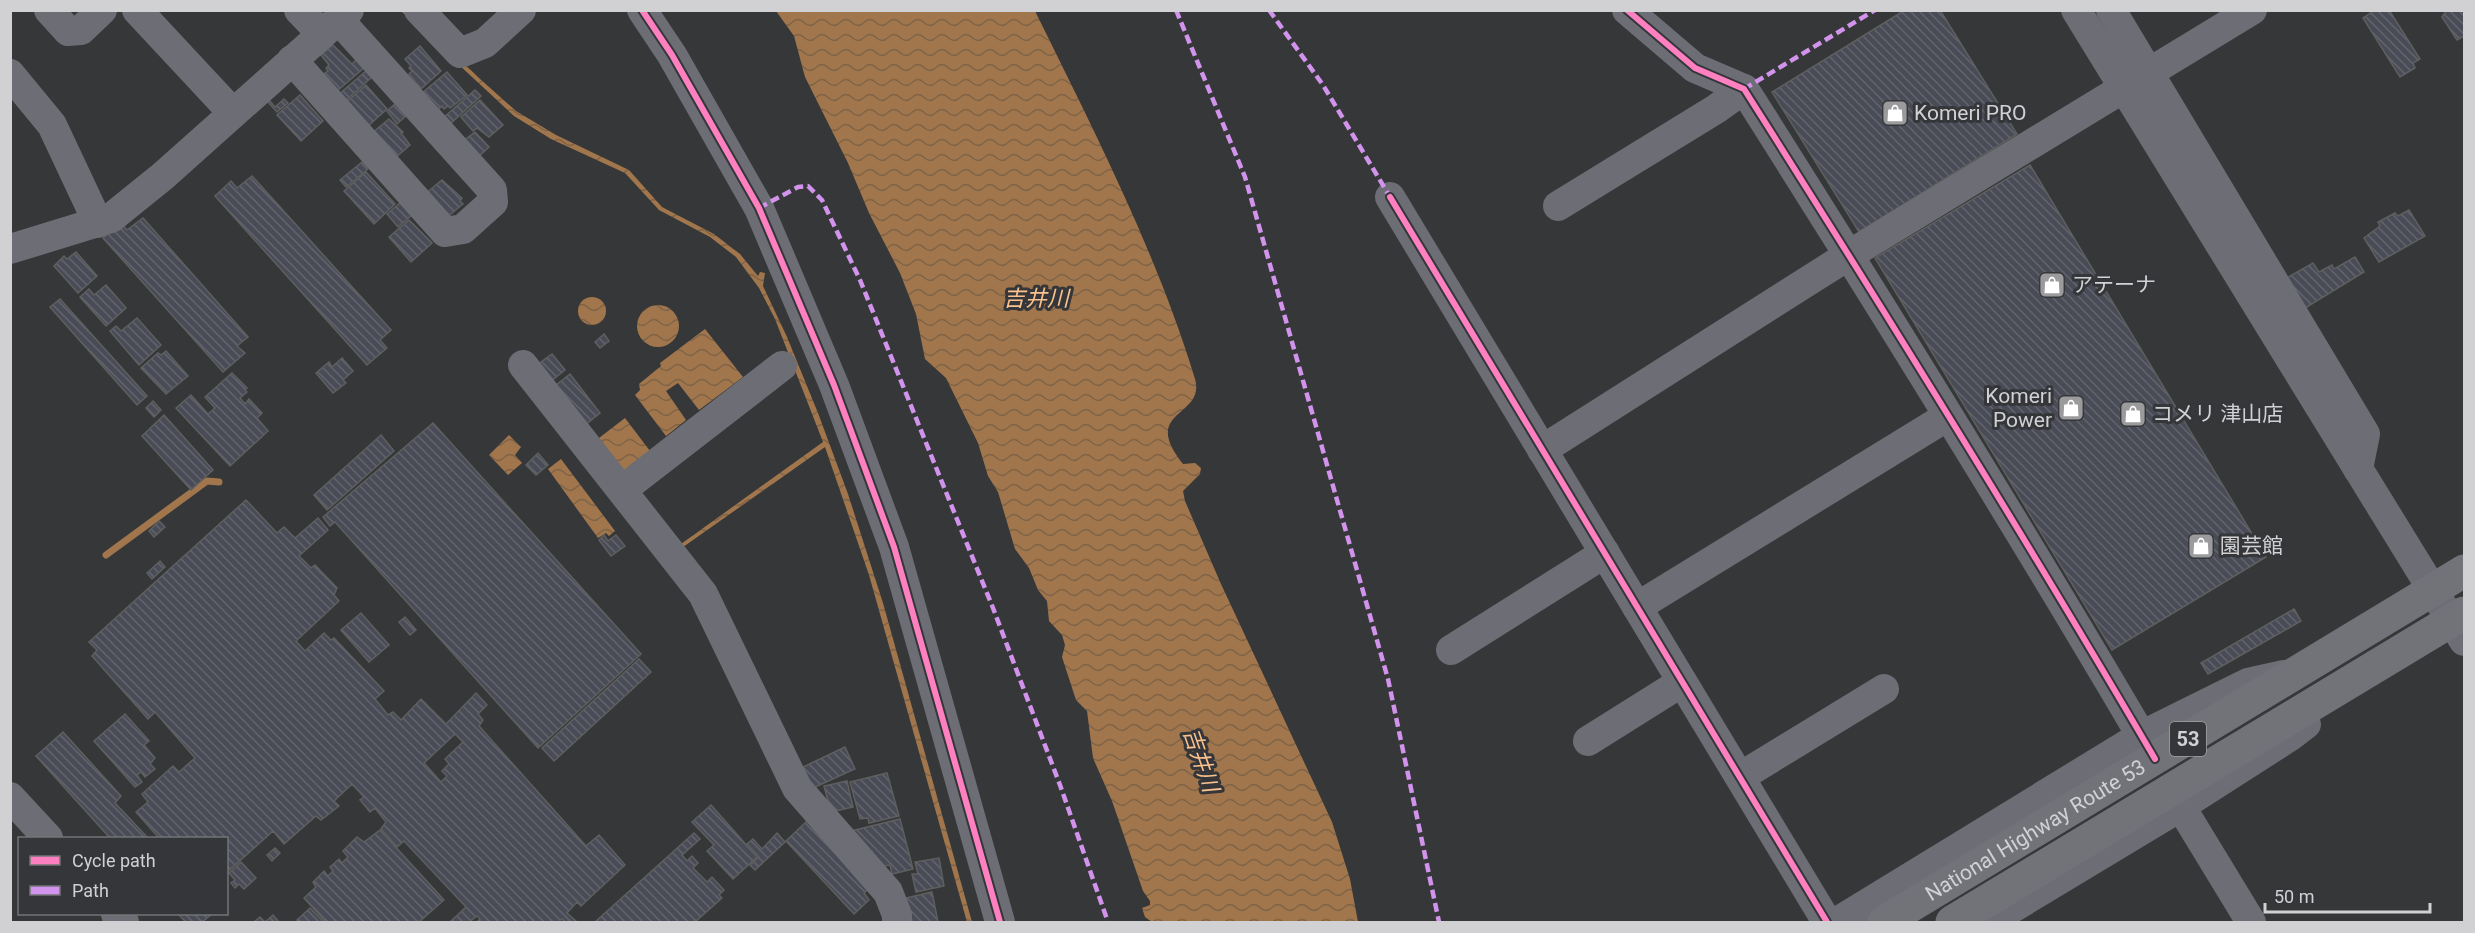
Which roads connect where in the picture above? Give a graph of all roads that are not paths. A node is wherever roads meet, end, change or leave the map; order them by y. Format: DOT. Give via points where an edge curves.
graph roads {
  1 [pos="49,10"];
  2 [pos="102,10"];
  3 [pos="137,10"];
  4 [pos="299,10"];
  5 [pos="419,10"];
  6 [pos="521,10"];
  7 [pos="642,10"];
  8 [pos="1627,10"];
  9 [pos="2076,10"];
  10 [pos="2111,10"];
  11 [pos="2252,10"];
  12 [pos="337,22"];
  13 [pos="292,60"];
  14 [pos="2148,72"];
  15 [pos="10,74"];
  16 [pos="2123,87"];
  17 [pos="1744,89"];
  18 [pos="233,113"];
  19 [pos="1390,197"];
  20 [pos="1558,206"];
  21 [pos="98,223"];
  22 [pos="10,249"];
  23 [pos="1849,255"];
  24 [pos="523,365"];
  25 [pos="782,366"];
  26 [pos="1948,416"];
  27 [pos="1542,450"];
  28 [pos="2358,469"];
  29 [pos="622,490"];
  30 [pos="1605,553"];
  31 [pos="2464,571"];
  32 [pos="2433,591"];
  33 [pos="1637,607"];
  34 [pos="2460,624"];
  35 [pos="1451,650"];
  36 [pos="2372,668"];
  37 [pos="1682,682"];
  38 [pos="1884,689"];
  39 [pos="1588,741"];
  40 [pos="2148,748"];
  41 [pos="1740,777"];
  42 [pos="10,796"];
  43 [pos="2175,798"];
  44 [pos="47,837"];
  45 [pos="1959,877"];
  46 [pos="1897,914"];
  47 [pos="897,922"];
  48 [pos="1000,922"];
  49 [pos="1827,922"];
  50 [pos="1837,922"];
  51 [pos="1952,922"];
  52 [pos="1989,922"];
  53 [pos="2251,922"];
  1 -- 2 [label="street" via="68,31 81,30"];
  3 -- 18 [label="street"];
  4 -- 12 [label="street"];
  5 -- 6 [label="street" via="460,53 485,43"];
  7 -- 48 [label="street" via="759,208 834,385 894,547"];
  8 -- 17 [label="street" via="1695,68"];
  9 -- 16 [label="street"];
  10 -- 14 [label="street"];
  11 -- 14 [label="street"];
  12 -- 13 [label="street"];
  12 -- 13 [label="street" via="492,190 493,202 463,229 445,232"];
  13 -- 18 [label="street"];
  14 -- 16 [label="street"];
  14 -- 28 [label="street" via="2366,434"];
  15 -- 21 [label="street" via="52,125"];
  16 -- 23 [label="street"];
  16 -- 28 [label="street"];
  17 -- 20 [label="street"];
  17 -- 23 [label="street"];
  18 -- 21 [label="street" via="111,218"];
  19 -- 27 [label="street"];
  21 -- 22 [label="street"];
  23 -- 26 [label="street"];
  23 -- 27 [label="street"];
  24 -- 29 [label="street"];
  25 -- 29 [label="street"];
  26 -- 33 [label="street"];
  26 -- 40 [label="street"];
  27 -- 30 [label="street"];
  28 -- 32 [label="street"];
  29 -- 47 [label="street" via="703,594 797,788 888,892"];
  30 -- 33 [label="street"];
  30 -- 35 [label="street"];
  31 -- 32 [label="highway, National Highway Route 53 / 53"];
  32 -- 34 [label="street"];
  32 -- 40 [label="highway, National Highway Route 53 / 53" via="2300,672"];
  33 -- 37 [label="street"];
  34 -- 36 [label="highway, National Highway Route 53 / 53"];
  36 -- 40 [label="highway" via="2270,716 2185,768 2173,771"];
  36 -- 43 [label="highway, National Highway Route 53 / 53"];
  37 -- 39 [label="street"];
  37 -- 41 [label="street"];
  38 -- 41 [label="street"];
  40 -- 45 [label="highway, National Highway Route 53 / 53"];
  40 -- 50 [label="street"];
  41 -- 49 [label="street"];
  42 -- 44 [label="street"];
  43 -- 45 [label="highway" via="2150,785 2136,788 2039,845"];
  43 -- 51 [label="highway, National Highway Route 53 / 53"];
  43 -- 52 [label="street"];
  43 -- 53 [label="street"];
  45 -- 46 [label="highway, National Highway Route 53 / 53"];
}
